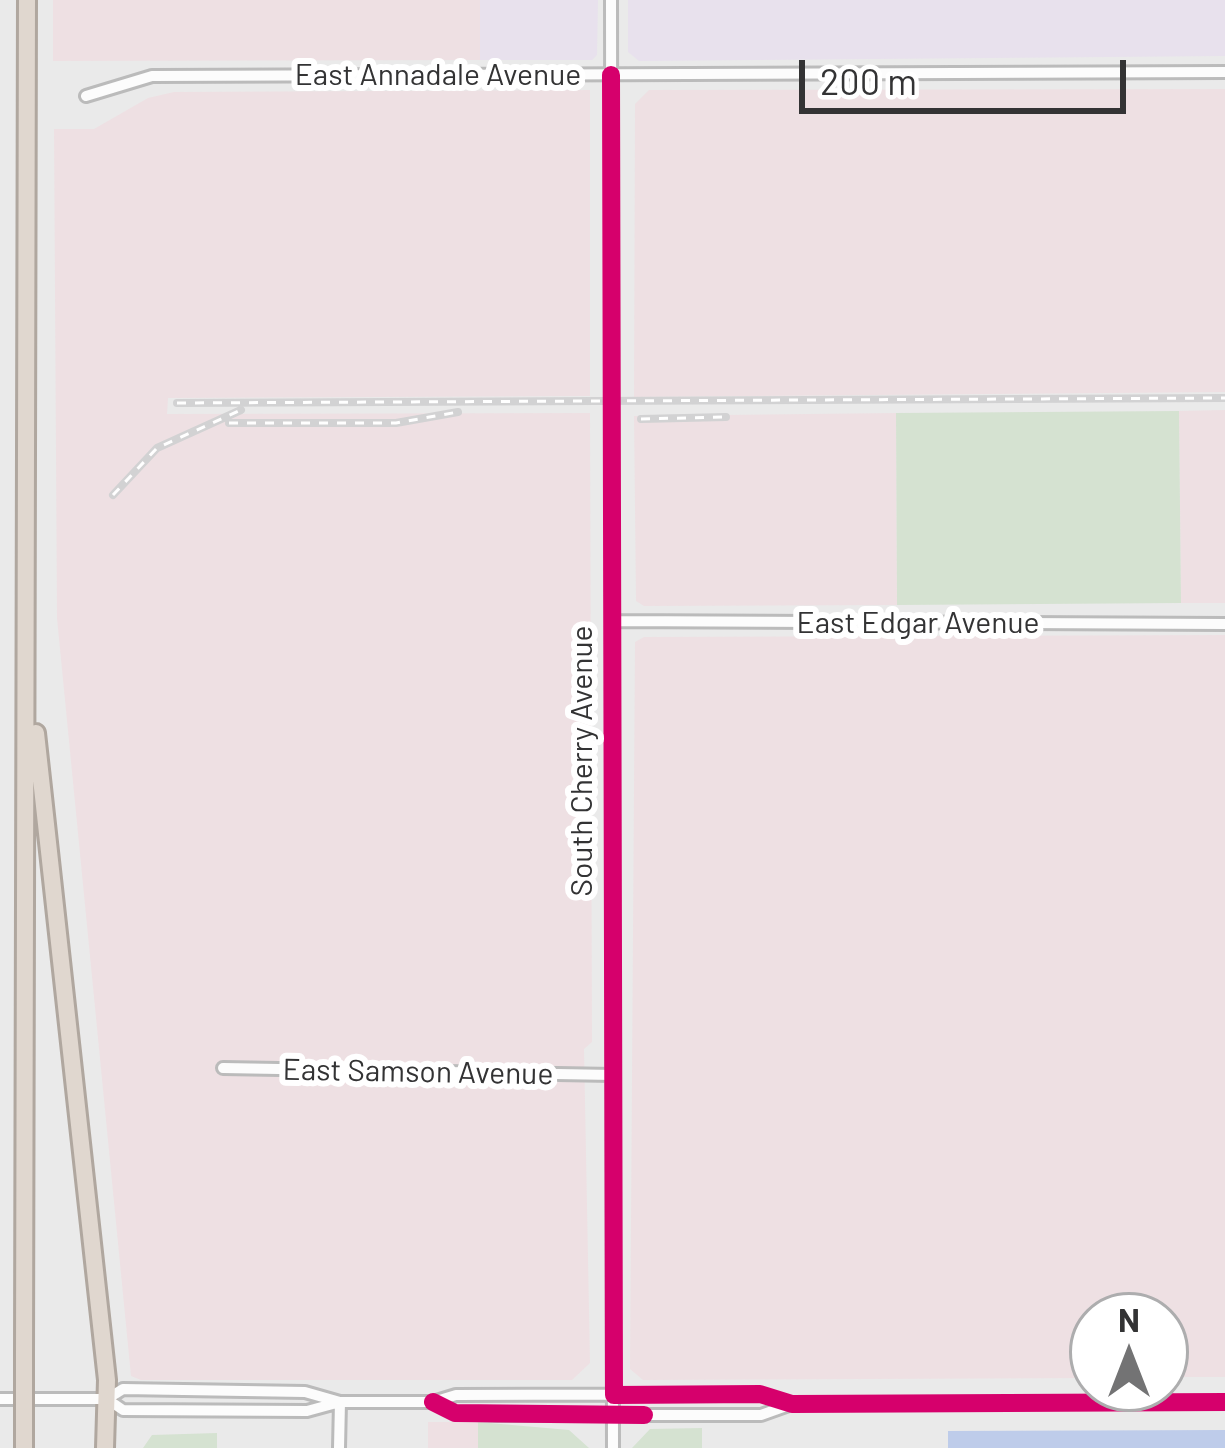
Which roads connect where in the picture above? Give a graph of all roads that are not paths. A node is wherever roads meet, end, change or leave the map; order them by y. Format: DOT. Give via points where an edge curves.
graph roads {
  1 [pos="27,0"];
  2 [pos="610,0"];
  3 [pos="1225,72"];
  4 [pos="610,75"];
  5 [pos="86,96"];
  6 [pos="28,592"];
  7 [pos="612,621"];
  8 [pos="1225,624"];
  9 [pos="224,1068"];
  10 [pos="613,1075"];
  11 [pos="614,1395"];
  12 [pos="0,1399"];
  13 [pos="107,1399"];
  14 [pos="340,1402"];
  15 [pos="433,1402"];
  16 [pos="1225,1402"];
  17 [pos="792,1404"];
  18 [pos="614,1415"];
  19 [pos="24,1448"];
  20 [pos="106,1448"];
  21 [pos="340,1448"];
  22 [pos="614,1448"];
  1 -- 6 [label="highway"];
  2 -- 4 [label="street, South Cherry Avenue"];
  3 -- 4 [label="street, East Annadale Avenue"];
  4 -- 5 [label="street, East Annadale Avenue" via="152,76"];
  4 -- 7 [label="street, South Cherry Avenue"];
  6 -- 13 [label="highway" via="47,865"];
  6 -- 19 [label="highway, bridge"];
  7 -- 8 [label="street, East Edgar Avenue"];
  7 -- 10 [label="street, South Cherry Avenue"];
  9 -- 10 [label="street, East Samson Avenue"];
  10 -- 11 [label="street, South Cherry Avenue"];
  11 -- 15 [label="street"];
  11 -- 17 [label="street" via="760,1394"];
  11 -- 18 [label="street, South Cherry Avenue"];
  12 -- 13 [label="street"];
  13 -- 14 [label="street" via="123,1389 224,1390 305,1392"];
  13 -- 14 [label="street" via="122,1410 291,1411"];
  13 -- 20 [label="highway"];
  14 -- 15 [label="street"];
  14 -- 21 [label="street"];
  15 -- 18 [label="street" via="455,1412"];
  16 -- 17 [label="street"];
  17 -- 18 [label="street" via="761,1415"];
  18 -- 22 [label="street, South Cherry Avenue"];
}
